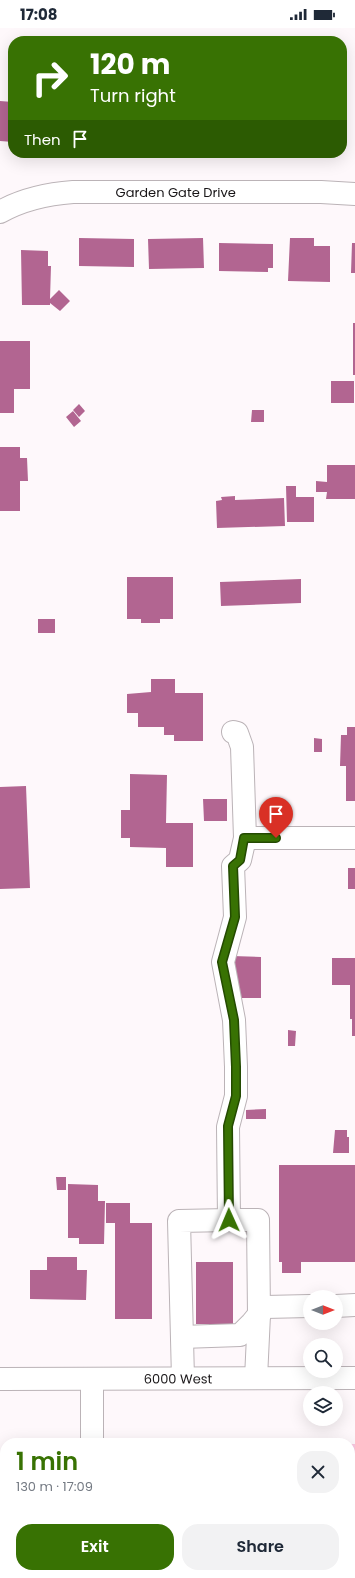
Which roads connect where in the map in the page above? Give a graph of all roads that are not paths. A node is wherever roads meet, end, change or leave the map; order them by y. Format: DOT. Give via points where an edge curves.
graph roads {
  1 [pos="355,194"];
  2 [pos="0,212"];
  3 [pos="233,732"];
  4 [pos="244,838"];
  5 [pos="355,838"];
  6 [pos="229,1220"];
  7 [pos="355,1305"];
  8 [pos="303,1306"];
  9 [pos="343,1306"];
  10 [pos="259,1315"];
  11 [pos="182,1337"];
  12 [pos="182,1378"];
  13 [pos="256,1378"];
  14 [pos="355,1378"];
  15 [pos="0,1379"];
  16 [pos="92,1379"];
  17 [pos="92,1438"];
  1 -- 2 [label="street, Garden Gate Drive" via="73,192 30,198"];
  3 -- 4 [label="street" via="237,734 242,747"];
  4 -- 5 [label="street"];
  4 -- 6 [label="street" via="240,860 233,866 235,917 222,962 234,1020 236,1067 236,1096 228,1126"];
  6 -- 10 [label="street" via="258,1220"];
  6 -- 11 [label="street" via="179,1221"];
  7 -- 9 [label="street"];
  8 -- 10 [label="street" via="265,1307"];
  10 -- 11 [label="street" via="240,1335"];
  10 -- 13 [label="street"];
  11 -- 12 [label="street"];
  12 -- 13 [label="street, 6000 West"];
  12 -- 16 [label="street, 6000 West"];
  13 -- 14 [label="street, 6000 West"];
  15 -- 16 [label="street, 6000 West"];
  16 -- 17 [label="street"];
}
